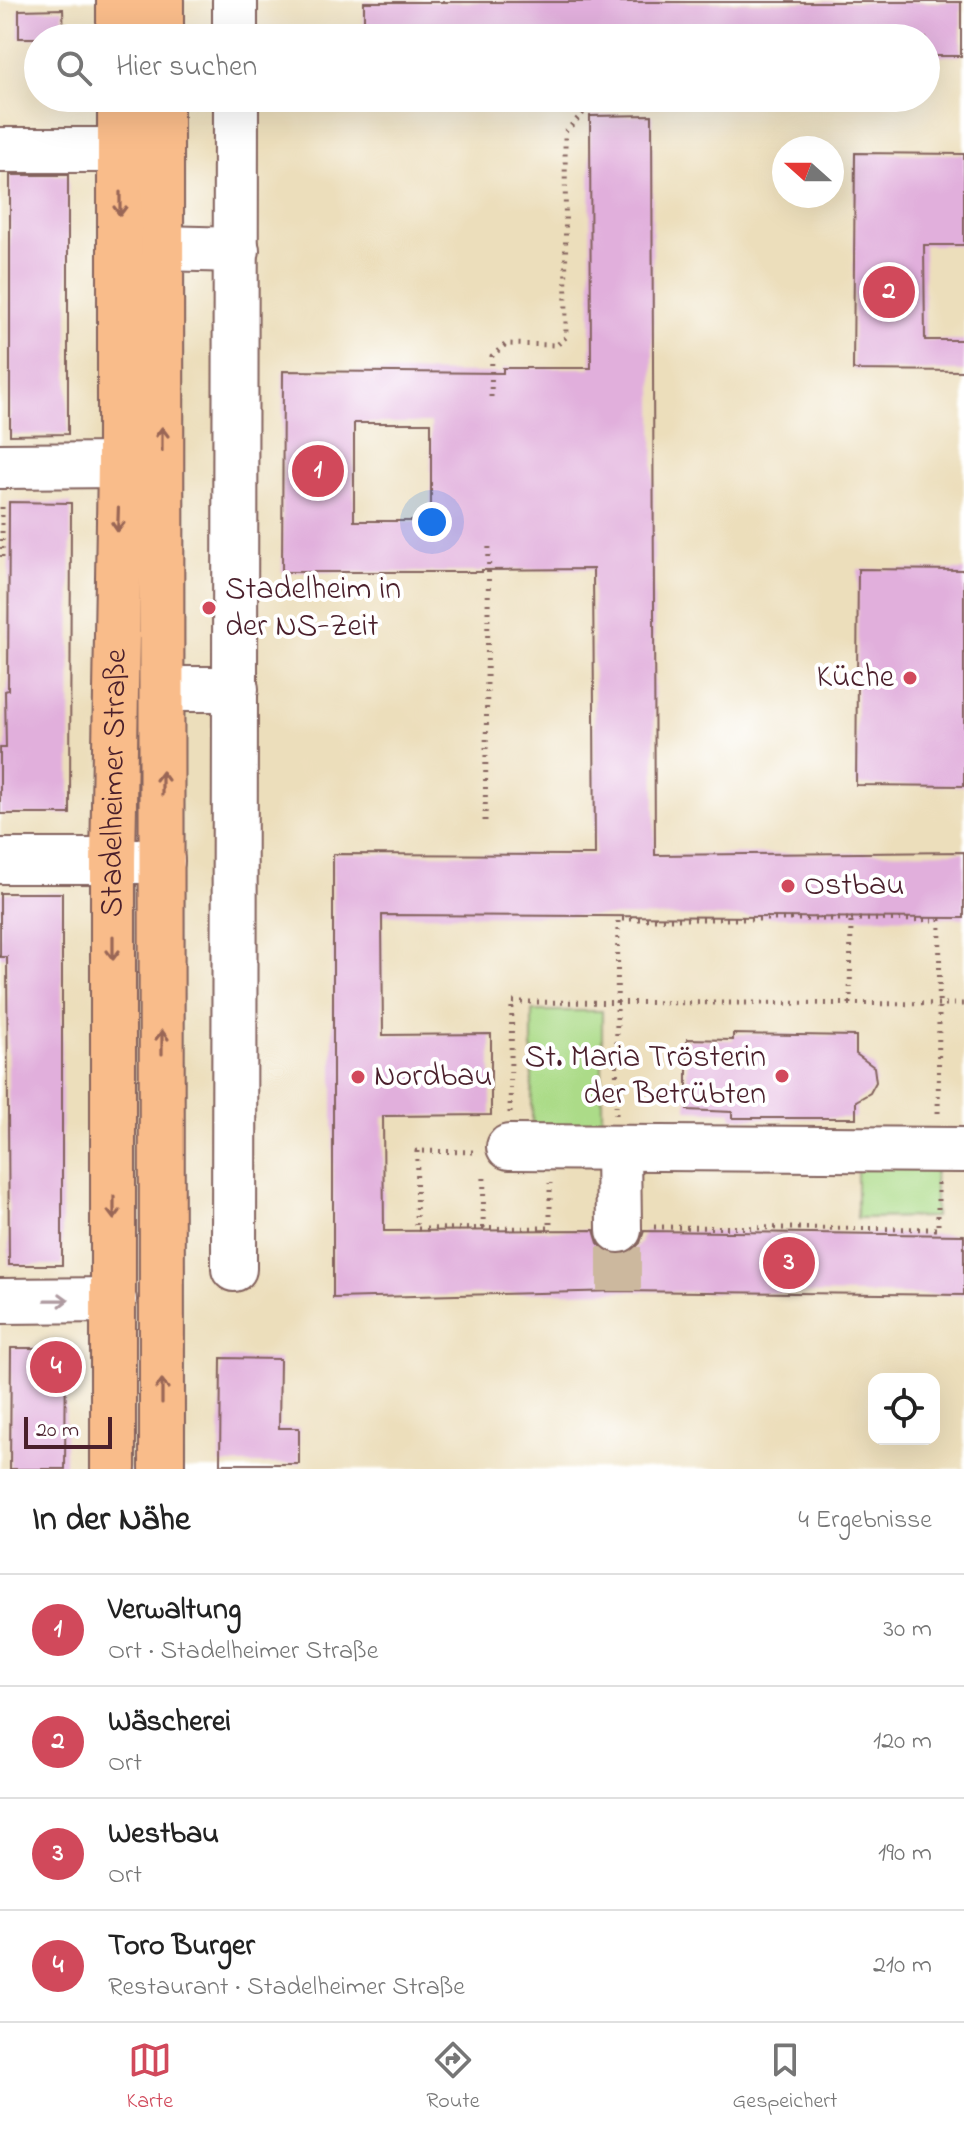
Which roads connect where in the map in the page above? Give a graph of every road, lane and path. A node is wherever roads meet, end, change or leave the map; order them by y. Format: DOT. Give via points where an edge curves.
graph roads {
  1 [pos="119,0"];
  2 [pos="161,0"];
  3 [pos="235,0"];
  4 [pos="119,24"];
  5 [pos="161,24"];
  6 [pos="235,24"];
  7 [pos="120,112"];
  8 [pos="161,112"];
  9 [pos="236,112"];
  10 [pos="584,112"];
  11 [pos="0,150"];
  12 [pos="120,150"];
  13 [pos="161,248"];
  14 [pos="237,250"];
  15 [pos="491,397"];
  16 [pos="120,465"];
  17 [pos="1,466"];
  18 [pos="489,541"];
  19 [pos="2,557"];
  20 [pos="162,689"];
  21 [pos="236,689"];
  22 [pos="485,821"];
  23 [pos="0,861"];
  24 [pos="113,861"];
  25 [pos="162,861"];
  26 [pos="618,1002"];
  27 [pos="850,1004"];
  28 [pos="964,1004"];
  29 [pos="618,1148"];
  30 [pos="514,1149"];
  31 [pos="964,1150"];
  32 [pos="483,1228"];
  33 [pos="619,1230"];
  34 [pos="234,1269"];
  35 [pos="114,1300"];
  36 [pos="0,1301"];
  37 [pos="113,1469"];
  38 [pos="162,1469"];
  1 -- 4 [label="main road"];
  2 -- 5 [label="main road"];
  3 -- 6 [label="street"];
  7 -- 12 [label="main road, Stadelheimer Straße"];
  8 -- 13 [label="main road, Stadelheimer Straße"];
  9 -- 14 [label="street"];
  10 -- 15 [label="path" via="565,132 566,337 557,345 506,344 492,356"];
  11 -- 12 [label="street"];
  12 -- 16 [label="main road, Stadelheimer Straße, one-way"];
  13 -- 14 [label="street"];
  20 -- 13 [label="main road, Stadelheimer Straße, one-way"];
  14 -- 21 [label="street"];
  16 -- 17 [label="street"];
  16 -- 24 [label="main road, Stadelheimer Straße, one-way"];
  17 -- 19 [label="path"];
  18 -- 22 [label="path"];
  20 -- 21 [label="street"];
  25 -- 20 [label="main road, Stadelheimer Straße, one-way"];
  21 -- 34 [label="street"];
  23 -- 24 [label="street"];
  24 -- 25 [label="street"];
  24 -- 35 [label="main road, Stadelheimer Straße, one-way"];
  38 -- 25 [label="main road, Stadelheimer Straße, one-way"];
  26 -- 27 [label="path"];
  26 -- 27 [label="path" via="618,919 851,919"];
  26 -- 29 [label="path"];
  26 -- 30 [label="path" via="512,1002"];
  27 -- 28 [label="path"];
  29 -- 30 [label="street"];
  29 -- 31 [label="street"];
  29 -- 33 [label="street"];
  30 -- 32 [label="path"];
  30 -- 32 [label="path" via="550,1228"];
  30 -- 32 [label="path" via="417,1151 416,1229"];
  36 -- 35 [label="street, one-way"];
  35 -- 37 [label="main road, Stadelheimer Straße"];
}
